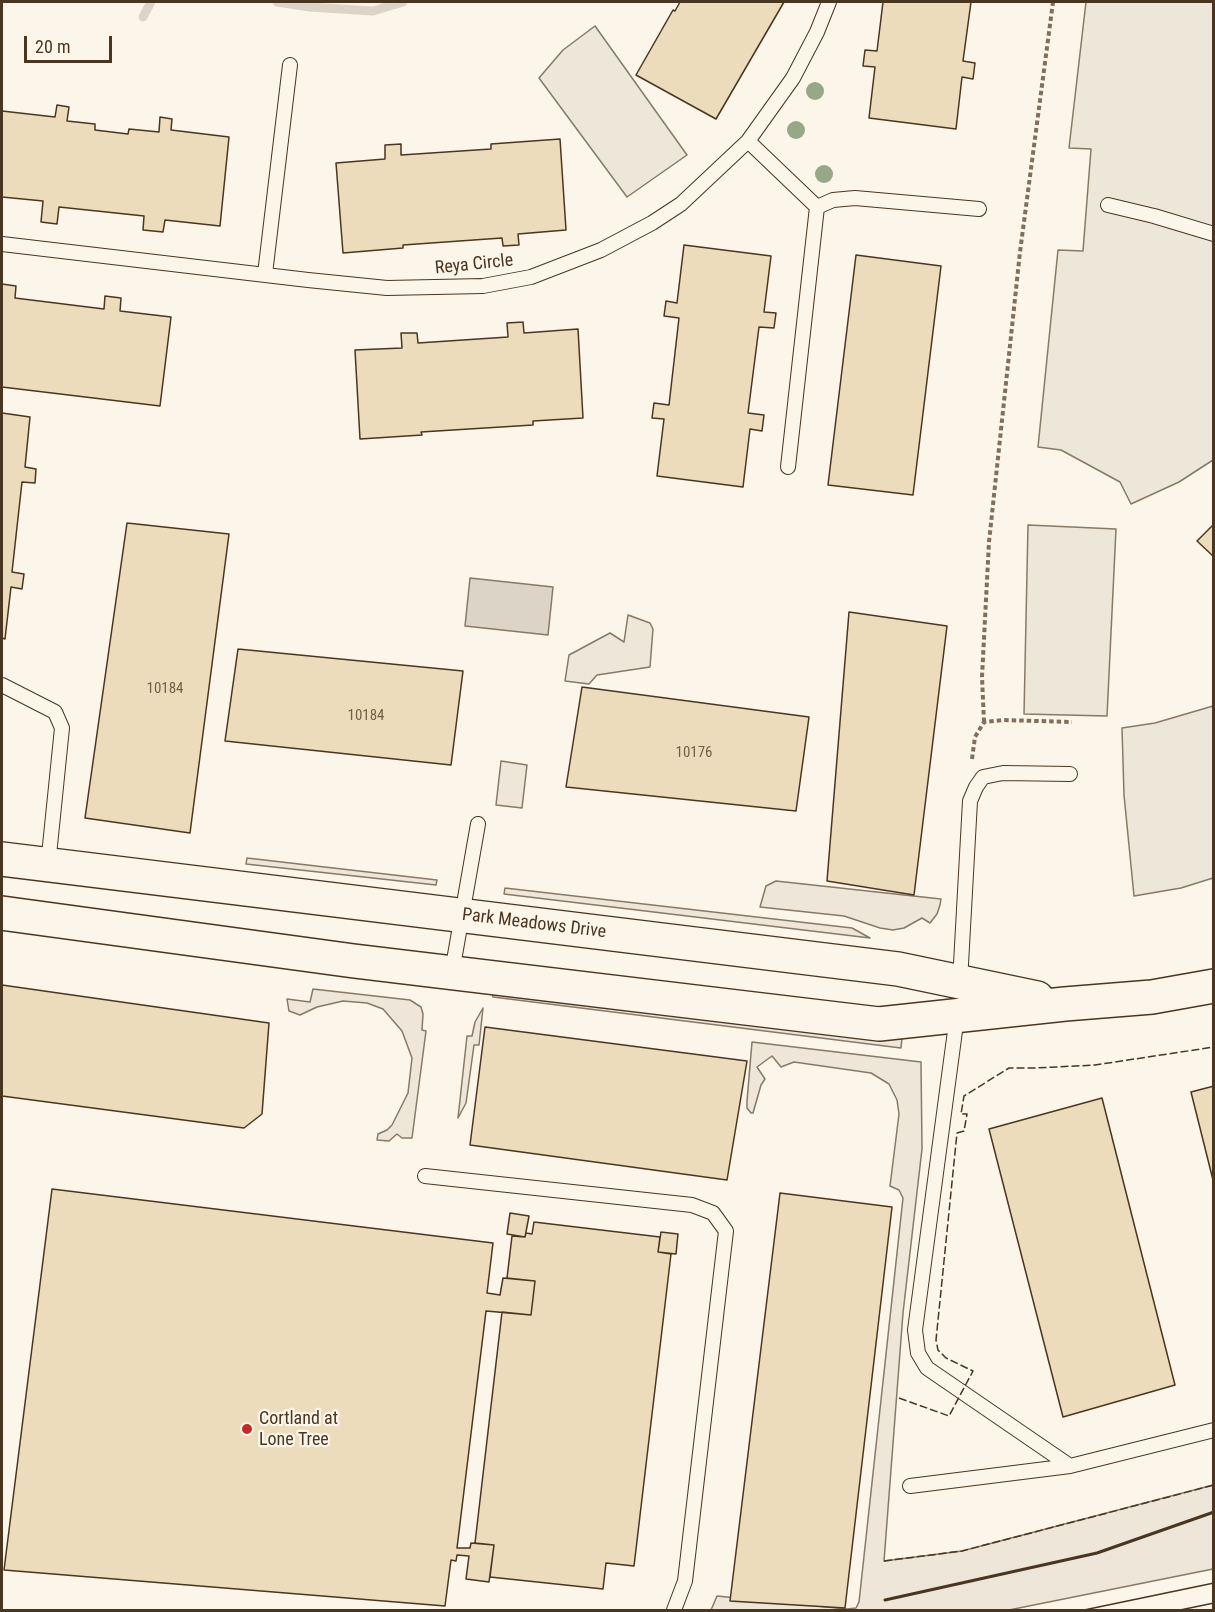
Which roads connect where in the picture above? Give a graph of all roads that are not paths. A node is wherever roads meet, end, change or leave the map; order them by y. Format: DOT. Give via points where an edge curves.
graph roads {
  1 [pos="829,2"];
  2 [pos="290,65"];
  3 [pos="748,141"];
  4 [pos="1108,206"];
  5 [pos="817,207"];
  6 [pos="978,209"];
  7 [pos="1214,234"];
  8 [pos="2,244"];
  9 [pos="265,274"];
  10 [pos="788,467"];
  11 [pos="2,685"];
  12 [pos="1070,774"];
  13 [pos="478,824"];
  14 [pos="2,859"];
  15 [pos="48,865"];
  16 [pos="2,914"];
  17 [pos="463,915"];
  18 [pos="452,972"];
  19 [pos="960,982"];
  20 [pos="1214,986"];
  21 [pos="1065,1004"];
  22 [pos="957,1016"];
  23 [pos="425,1176"];
  24 [pos="1214,1430"];
  25 [pos="1070,1466"];
  26 [pos="910,1486"];
  27 [pos="674,1611"];
  1 -- 3 [label="lane, Reya Circle" via="793,78"];
  2 -- 9 [label="lane"];
  3 -- 5 [label="lane"];
  3 -- 9 [label="lane, Reya Circle" via="681,204 652,223 601,250 531,277 483,286 387,288"];
  4 -- 7 [label="lane"];
  5 -- 6 [label="lane" via="832,200 855,198"];
  5 -- 10 [label="lane"];
  8 -- 9 [label="lane, Reya Circle"];
  11 -- 15 [label="lane" via="55,712 62,728"];
  12 -- 19 [label="lane" via="1003,773 983,777 976,787 970,801"];
  13 -- 17 [label="lane"];
  14 -- 15 [label="main road, Park Meadows Drive"];
  15 -- 17 [label="main road, Park Meadows Drive"];
  16 -- 18 [label="main road, Park Meadows Drive"];
  17 -- 18 [label="lane"];
  17 -- 19 [label="main road, Park Meadows Drive" via="898,969"];
  18 -- 22 [label="main road, Park Meadows Drive" via="879,1024"];
  19 -- 21 [label="main road, Park Meadows Drive"];
  20 -- 21 [label="main road, Park Meadows Drive" via="1152,997"];
  21 -- 22 [label="main road, Park Meadows Drive"];
  22 -- 25 [label="lane" via="915,1330 918,1353 927,1368"];
  23 -- 27 [label="lane" via="692,1205 713,1213 726,1232 685,1581"];
  24 -- 25 [label="lane"];
  25 -- 26 [label="lane"];
}
